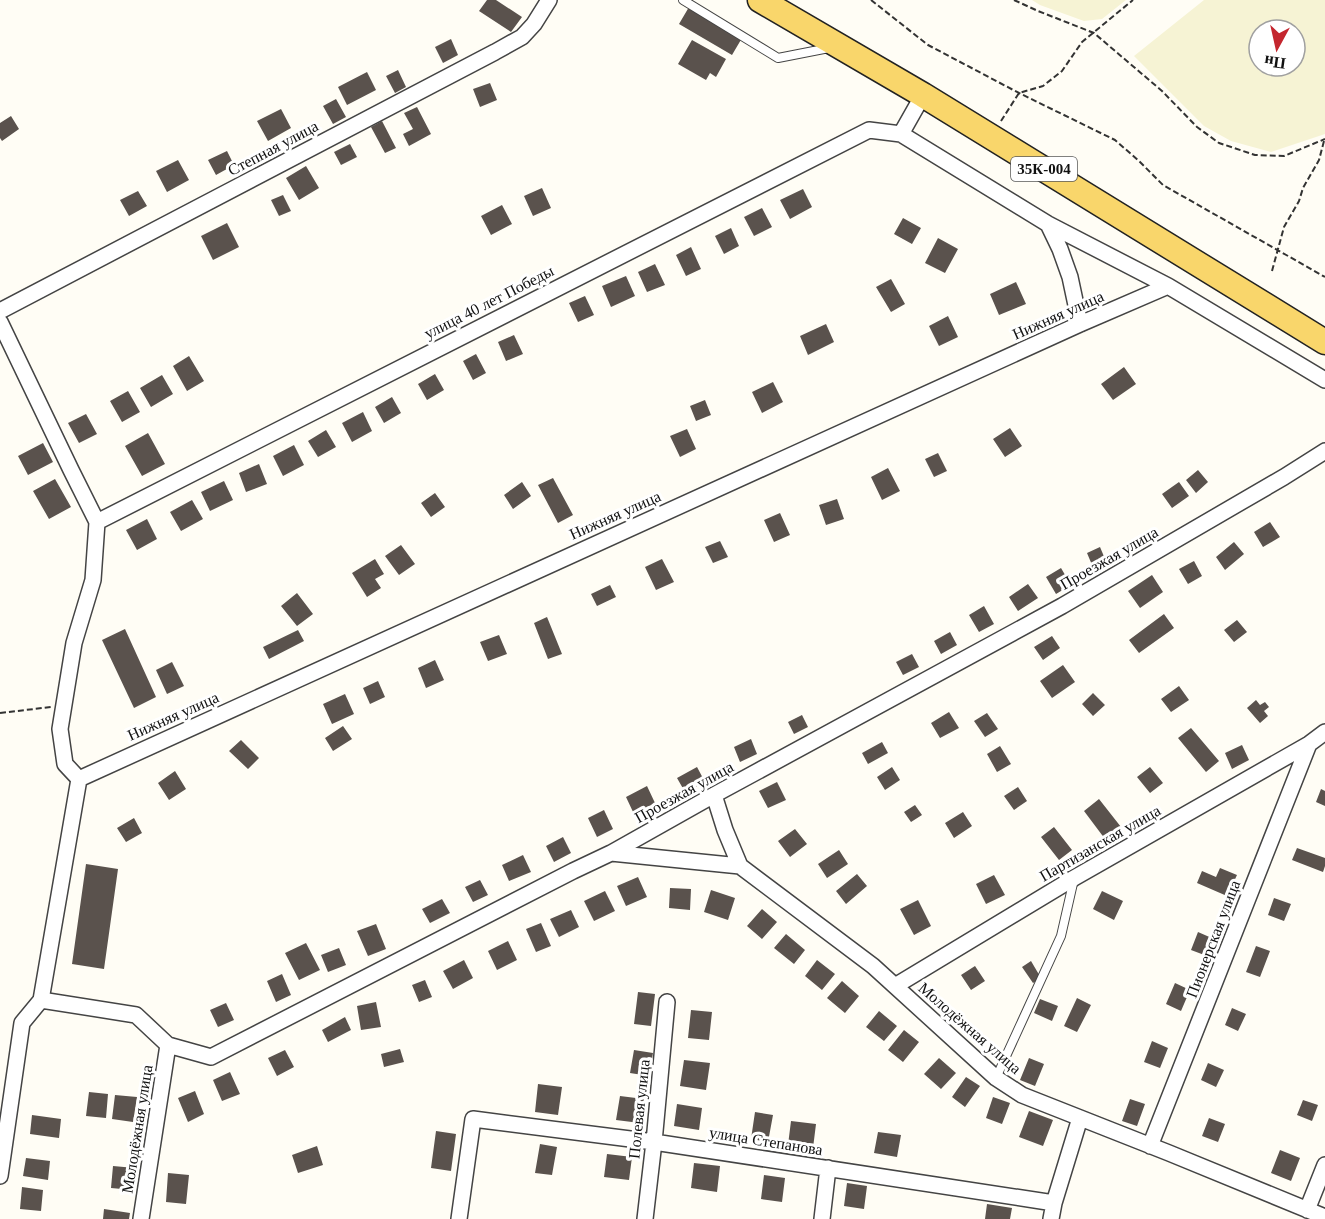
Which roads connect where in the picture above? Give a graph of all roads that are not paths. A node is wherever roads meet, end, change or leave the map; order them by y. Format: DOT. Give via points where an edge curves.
graph roads {
  1 [pos="549,0"];
  2 [pos="683,0"];
  3 [pos="760,0"];
  4 [pos="840,46"];
  5 [pos="922,95"];
  6 [pos="901,134"];
  7 [pos="1048,224"];
  8 [pos="1168,286"];
  9 [pos="0,311"];
  10 [pos="0,322"];
  11 [pos="1080,324"];
  12 [pos="1325,342"];
  13 [pos="1325,380"];
  14 [pos="1325,451"];
  15 [pos="97,522"];
  16 [pos="1325,732"];
  17 [pos="1309,744"];
  18 [pos="79,779"];
  19 [pos="714,795"];
  20 [pos="611,854"];
  21 [pos="740,866"];
  22 [pos="1074,878"];
  23 [pos="895,986"];
  24 [pos="41,1000"];
  25 [pos="668,1002"];
  26 [pos="168,1045"];
  27 [pos="996,1078"];
  28 [pos="1080,1118"];
  29 [pos="654,1142"];
  30 [pos="1150,1146"];
  31 [pos="1325,1165"];
  32 [pos="828,1168"];
  33 [pos="0,1176"];
  34 [pos="1054,1203"];
  35 [pos="1307,1210"];
  36 [pos="1325,1217"];
  37 [pos="141,1219"];
  38 [pos="459,1219"];
  39 [pos="645,1219"];
  40 [pos="822,1219"];
  41 [pos="1050,1219"];
  1 -- 9 [label="street, Степная улица" via="522,37"];
  2 -- 4 [label="lane" via="778,58"];
  3 -- 4 [label="main road, 35К-004"];
  4 -- 5 [label="main road, 35К-004"];
  5 -- 6 [label="street"];
  5 -- 12 [label="main road, 35К-004"];
  6 -- 7 [label="street"];
  6 -- 15 [label="street, улица 40 лет Победы" via="869,130"];
  7 -- 8 [label="street"];
  7 -- 11 [label="street" via="1070,278"];
  8 -- 11 [label="street, Нижняя улица"];
  8 -- 13 [label="street"];
  10 -- 15 [label="street"];
  11 -- 18 [label="street, Нижняя улица"];
  14 -- 19 [label="street, Проезжая улица" via="1062,606"];
  15 -- 18 [label="street" via="93,580 74,643 60,729 65,764"];
  16 -- 17 [label="street, Партизанская улица"];
  17 -- 22 [label="street, Партизанская улица"];
  17 -- 30 [label="street, Пионерская улица"];
  18 -- 24 [label="street"];
  19 -- 20 [label="street, Проезжая улица"];
  19 -- 21 [label="street"];
  20 -- 21 [label="street"];
  20 -- 26 [label="street, Проезжая улица" via="211,1057"];
  21 -- 23 [label="street, Молодёжная улица"];
  22 -- 23 [label="street, Партизанская улица"];
  22 -- 27 [label="lane" via="1060,936"];
  23 -- 27 [label="street, Молодёжная улица"];
  24 -- 26 [label="street, Проезжая улица" via="136,1015"];
  24 -- 33 [label="street" via="22,1023"];
  25 -- 29 [label="street, Полевая улица"];
  26 -- 37 [label="street, Молодёжная улица"];
  27 -- 28 [label="street, Молодёжная улица" via="1022,1095"];
  28 -- 30 [label="street, Молодёжная улица"];
  28 -- 34 [label="street"];
  29 -- 32 [label="street, улица Степанова"];
  29 -- 38 [label="street, улица Степанова" via="473,1119"];
  29 -- 39 [label="street, Полевая улица"];
  30 -- 35 [label="street, Молодёжная улица"];
  31 -- 35 [label="street"];
  32 -- 34 [label="street, улица Степанова"];
  32 -- 40 [label="street"];
  34 -- 41 [label="street"];
  35 -- 36 [label="street, Молодёжная улица"];
}
